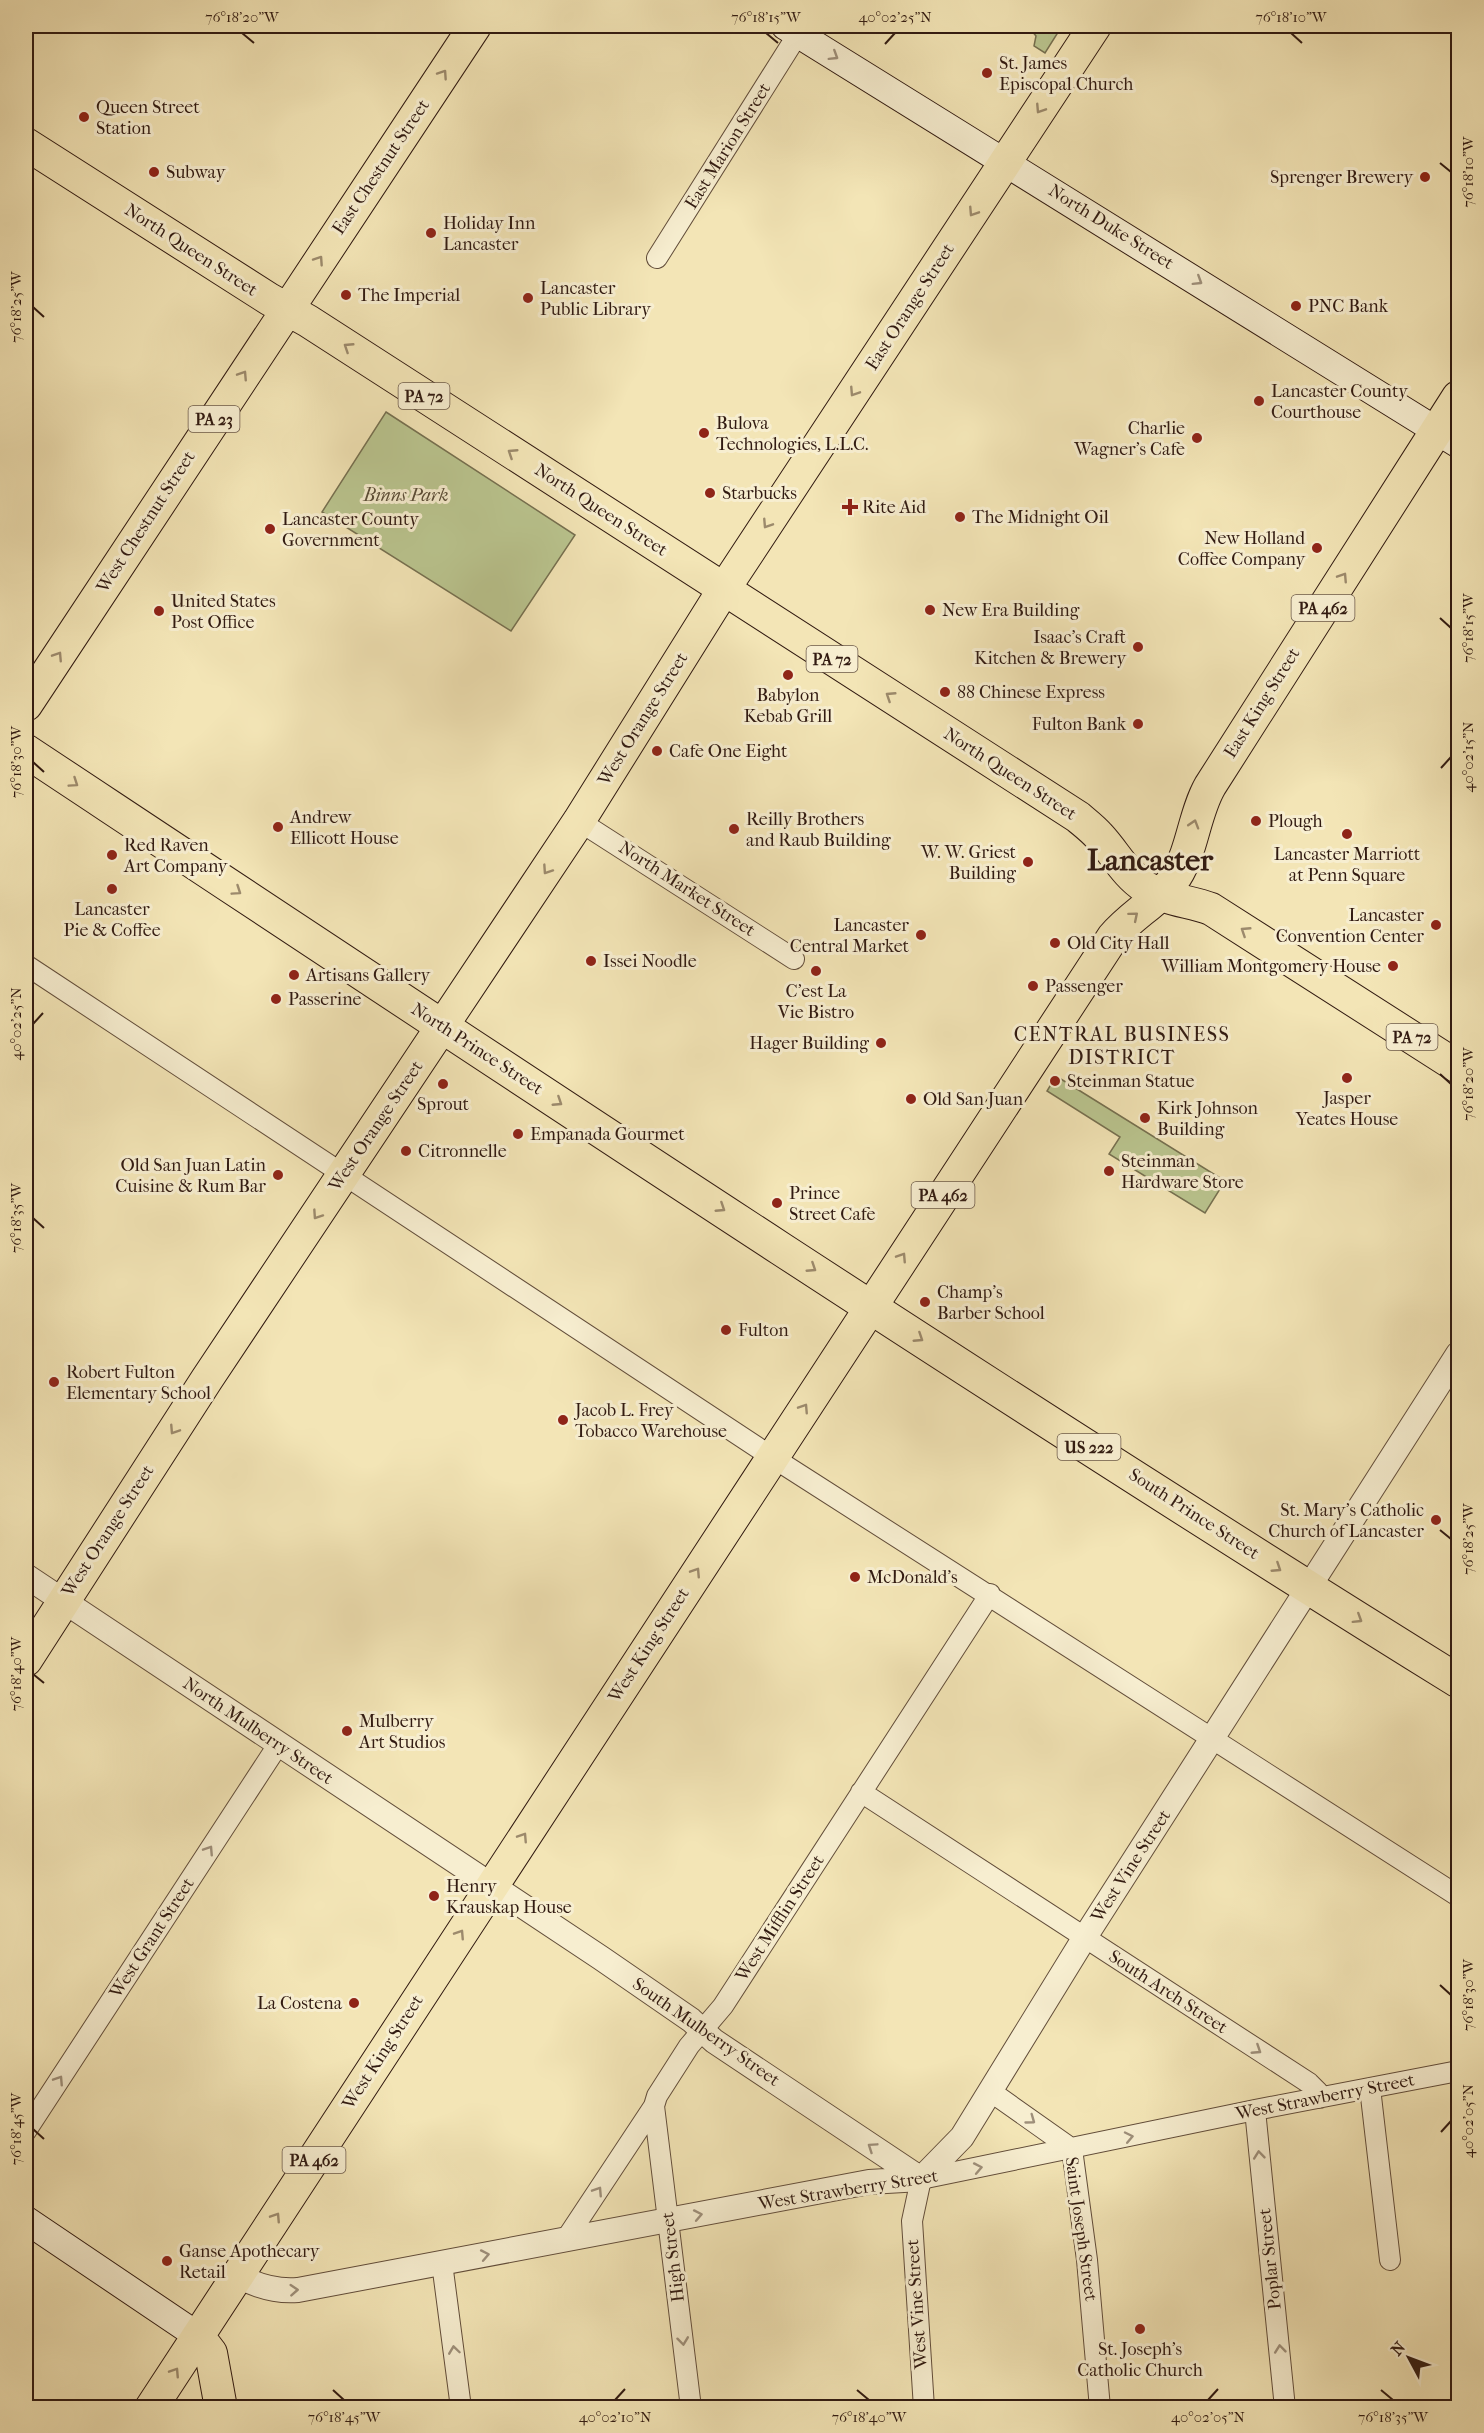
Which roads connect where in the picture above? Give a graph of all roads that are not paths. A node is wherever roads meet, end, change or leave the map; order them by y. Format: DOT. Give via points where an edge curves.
graph roads {
  1 [pos="475,26"];
  2 [pos="1095,26"];
  3 [pos="791,30"];
  4 [pos="26,144"];
  5 [pos="1005,163"];
  6 [pos="657,258"];
  7 [pos="287,309"];
  8 [pos="1458,398"];
  9 [pos="1448,437"];
  10 [pos="724,590"];
  11 [pos="26,705"];
  12 [pos="26,751"];
  13 [pos="579,821"];
  14 [pos="1161,895"];
  15 [pos="794,959"];
  16 [pos="26,965"];
  17 [pos="443,1027"];
  18 [pos="1458,1067"];
  19 [pos="343,1176"];
  20 [pos="870,1306"];
  21 [pos="1455,1367"];
  22 [pos="772,1457"];
  23 [pos="26,1576"];
  24 [pos="1309,1588"];
  25 [pos="990,1594"];
  26 [pos="63,1601"];
  27 [pos="26,1660"];
  28 [pos="1458,1682"];
  29 [pos="1213,1738"];
  30 [pos="278,1745"];
  31 [pos="861,1792"];
  32 [pos="491,1886"];
  33 [pos="1458,1896"];
  34 [pos="1085,1937"];
  35 [pos="703,2030"];
  36 [pos="1458,2071"];
  37 [pos="1370,2088"];
  38 [pos="990,2091"];
  39 [pos="1319,2098"];
  40 [pos="654,2106"];
  41 [pos="1255,2110"];
  42 [pos="26,2131"];
  43 [pos="1072,2150"];
  44 [pos="921,2180"];
  45 [pos="26,2220"];
  46 [pos="669,2220"];
  47 [pos="566,2240"];
  48 [pos="1390,2259"];
  49 [pos="442,2263"];
  50 [pos="238,2276"];
  51 [pos="198,2336"];
  52 [pos="151,2408"];
  53 [pos="221,2408"];
  54 [pos="461,2408"];
  55 [pos="691,2408"];
  56 [pos="924,2408"];
  57 [pos="1100,2408"];
  58 [pos="1285,2408"];
  7 -- 1 [label="main road, East Chestnut Street / PA 23, one-way"];
  2 -- 5 [label="main road, East Orange Street, one-way"];
  3 -- 5 [label="main road, North Duke Street, one-way"];
  3 -- 6 [label="street, East Marion Street"];
  4 -- 7 [label="main road, North Queen Street / PA 72"];
  5 -- 9 [label="main road, North Duke Street, one-way"];
  5 -- 10 [label="main road, East Orange Street, one-way"];
  10 -- 7 [label="main road, North Queen Street / PA 72, one-way"];
  11 -- 7 [label="main road, West Chestnut Street / PA 23, one-way"];
  8 -- 9 [label="main road, East King Street / PA 462"];
  14 -- 9 [label="main road, East King Street / PA 462, one-way" via="1182,865 1210,786"];
  10 -- 13 [label="main road, West Orange Street"];
  14 -- 10 [label="main road, North Queen Street / PA 72, one-way" via="1135,880 1100,837 1078,818"];
  12 -- 17 [label="highway, North Prince Street / US 222, one-way"];
  13 -- 15 [label="street, North Market Street"];
  13 -- 17 [label="main road, West Orange Street, one-way"];
  18 -- 14 [label="main road, PA 72, one-way" via="1211,909"];
  20 -- 14 [label="main road, West King Street / PA 462, one-way" via="1113,937"];
  16 -- 19 [label="street"];
  17 -- 19 [label="main road, West Orange Street"];
  17 -- 20 [label="highway, North Prince Street / US 222, one-way"];
  19 -- 22 [label="street"];
  19 -- 26 [label="main road, West Orange Street, one-way"];
  22 -- 20 [label="main road, West King Street / PA 462, one-way"];
  20 -- 24 [label="highway, South Prince Street / US 222, one-way"];
  21 -- 24 [label="street, West Vine Street"];
  22 -- 25 [label="street"];
  32 -- 22 [label="main road, West King Street / PA 462, one-way"];
  23 -- 26 [label="street, North Mulberry Street"];
  24 -- 28 [label="highway, South Prince Street / US 222, one-way"];
  24 -- 29 [label="street, West Vine Street"];
  25 -- 29 [label="street"];
  25 -- 31 [label="street, West Mifflin Street"];
  26 -- 27 [label="main road, West Orange Street"];
  26 -- 30 [label="street, North Mulberry Street"];
  29 -- 33 [label="street"];
  29 -- 34 [label="street, West Vine Street"];
  30 -- 32 [label="street, North Mulberry Street"];
  42 -- 30 [label="street, West Grant Street, one-way"];
  31 -- 34 [label="street, South Arch Street"];
  31 -- 35 [label="street, West Mifflin Street" via="723,2006"];
  32 -- 35 [label="street, South Mulberry Street"];
  50 -- 32 [label="main road, West King Street / PA 462, one-way"];
  34 -- 38 [label="street, West Vine Street"];
  34 -- 39 [label="street, South Arch Street, one-way" via="1309,2083"];
  35 -- 40 [label="street, West Mifflin Street" via="689,2046"];
  44 -- 35 [label="street, South Mulberry Street, one-way"];
  36 -- 37 [label="street, West Strawberry Street"];
  37 -- 39 [label="street, West Strawberry Street"];
  37 -- 48 [label="street"];
  38 -- 43 [label="street, Saint Joseph Street, one-way"];
  38 -- 44 [label="street, West Vine Street" via="962,2137"];
  39 -- 41 [label="street, West Strawberry Street"];
  40 -- 46 [label="street, High Street"];
  47 -- 40 [label="street, West Mifflin Street, one-way"];
  43 -- 41 [label="street, West Strawberry Street, one-way"];
  58 -- 41 [label="street, Poplar Street, one-way"];
  44 -- 43 [label="street, West Strawberry Street, one-way"];
  43 -- 57 [label="street, Saint Joseph Street" via="1087,2260"];
  46 -- 44 [label="street, West Strawberry Street, one-way" via="869,2182"];
  44 -- 56 [label="street, West Vine Street" via="912,2222"];
  45 -- 51 [label="main road"];
  46 -- 47 [label="street, West Strawberry Street"];
  46 -- 55 [label="street, High Street, one-way"];
  49 -- 47 [label="street, West Strawberry Street, one-way"];
  50 -- 49 [label="street, West Strawberry Street, one-way" via="258,2286 288,2291"];
  54 -- 49 [label="street, one-way"];
  50 -- 51 [label="main road, West King Street / PA 462"];
  52 -- 51 [label="main road, West King Street / PA 462, one-way"];
  51 -- 53 [label="main road" via="211,2353"];
}
